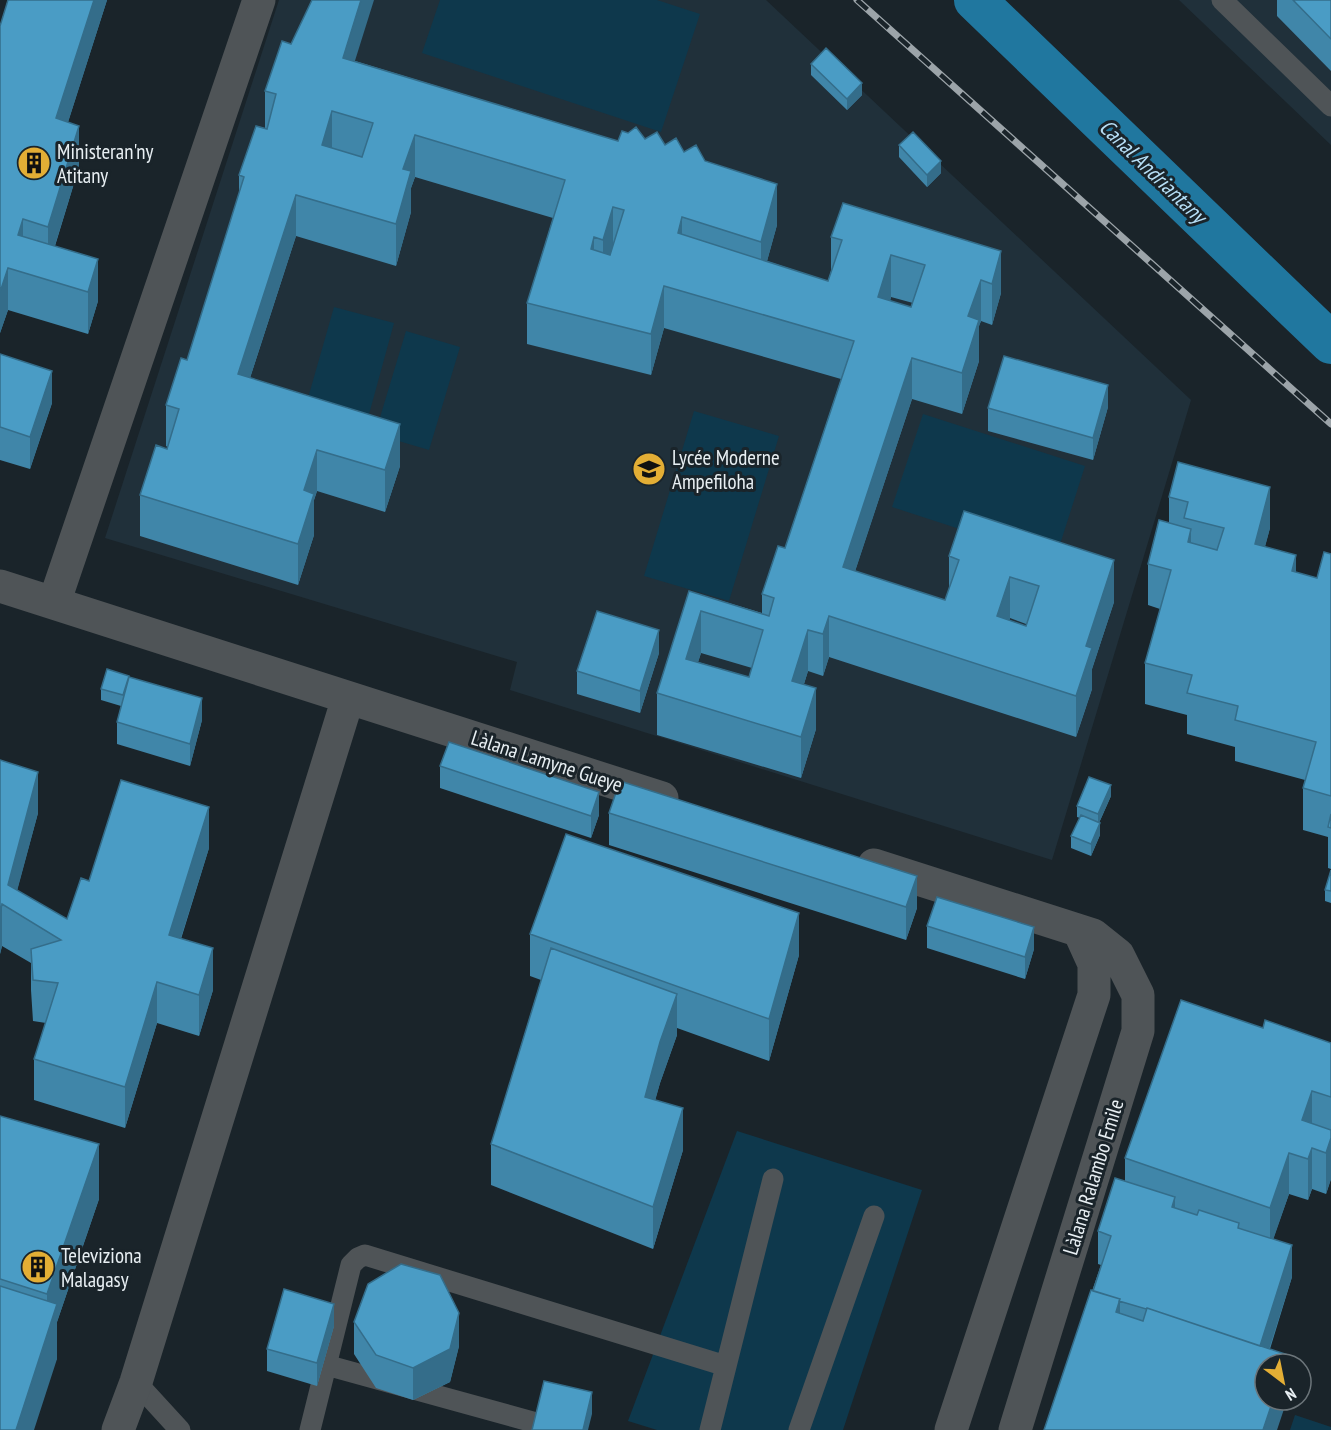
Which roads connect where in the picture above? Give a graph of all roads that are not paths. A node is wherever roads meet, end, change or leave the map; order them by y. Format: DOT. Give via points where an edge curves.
graph roads {
  1 [pos="259,0"];
  2 [pos="1222,0"];
  3 [pos="1331,106"];
  4 [pos="0,586"];
  5 [pos="54,603"];
  6 [pos="348,698"];
  7 [pos="691,807"];
  8 [pos="851,858"];
  9 [pos="1086,933"];
  10 [pos="773,1179"];
  11 [pos="874,1216"];
  12 [pos="326,1365"];
  13 [pos="726,1366"];
  14 [pos="136,1382"];
  15 [pos="118,1430"];
  16 [pos="180,1430"];
  17 [pos="310,1430"];
  18 [pos="562,1430"];
  19 [pos="710,1430"];
  20 [pos="799,1430"];
  21 [pos="951,1430"];
  22 [pos="1015,1430"];
  1 -- 5 [label="street"];
  2 -- 3 [label="lane"];
  4 -- 5 [label="street, Làlana Lamyne Gueye"];
  5 -- 6 [label="street, Làlana Lamyne Gueye"];
  6 -- 7 [label="street, Làlana Lamyne Gueye"];
  6 -- 14 [label="street"];
  8 -- 9 [label="street"];
  9 -- 21 [label="street" via="1094,964 1094,995"];
  9 -- 22 [label="street, Làlana Ralambo Emile" via="1118,955 1138,994 1138,1031"];
  10 -- 13 [label="lane"];
  11 -- 20 [label="lane"];
  12 -- 13 [label="lane" via="351,1265 365,1255"];
  12 -- 17 [label="lane"];
  12 -- 18 [label="lane"];
  13 -- 19 [label="lane"];
  14 -- 15 [label="street"];
  14 -- 16 [label="lane"];
}
